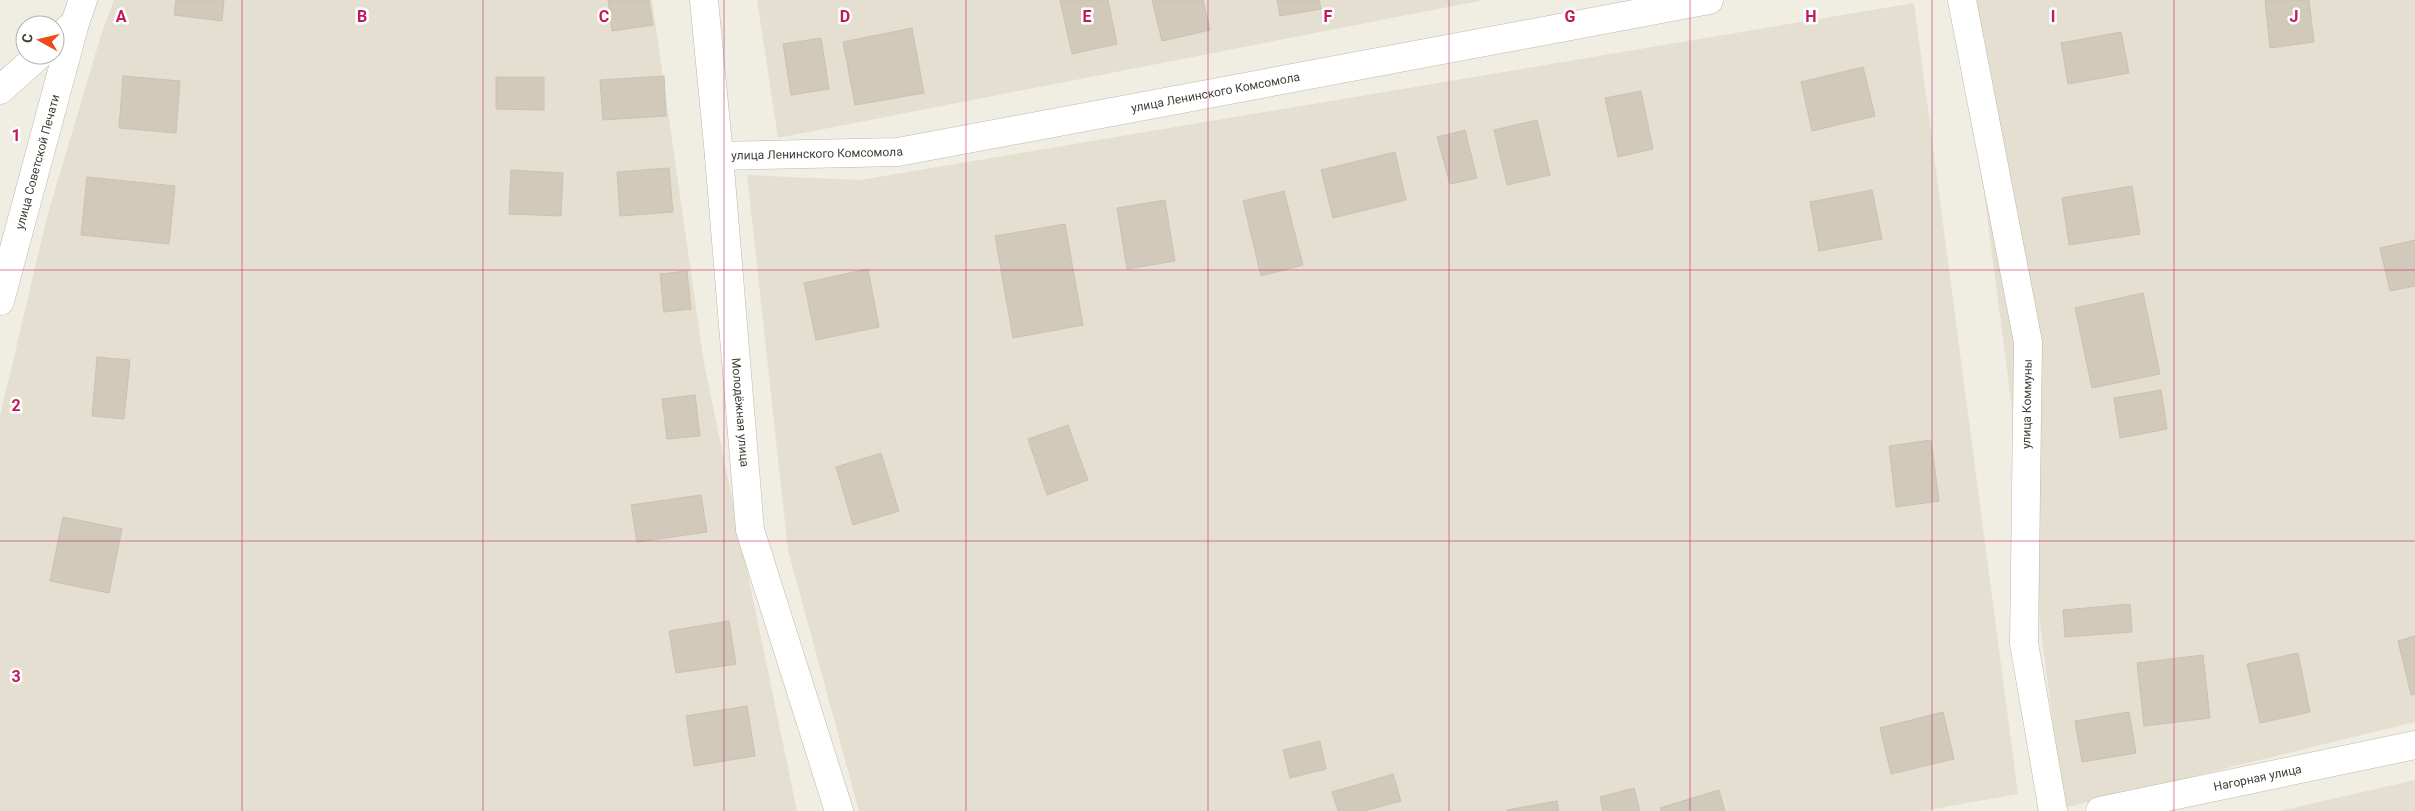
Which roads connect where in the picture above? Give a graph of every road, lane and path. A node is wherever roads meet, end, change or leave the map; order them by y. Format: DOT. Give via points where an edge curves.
graph roads {
  1 [pos="704,0"];
  2 [pos="1709,0"];
  3 [pos="1962,0"];
  4 [pos="79,12"];
  5 [pos="65,29"];
  6 [pos="28,65"];
  7 [pos="0,90"];
  8 [pos="719,156"];
  9 [pos="0,301"];
  10 [pos="2415,745"];
  11 [pos="839,811"];
  12 [pos="2053,811"];
  13 [pos="2100,811"];
  1 -- 8 [label="street, Молодёжная улица"];
  2 -- 8 [label="street, улица Ленинского Комсомола" via="898,152"];
  3 -- 12 [label="street, улица Коммуны" via="2028,342 2024,643"];
  4 -- 5 [label="street"];
  4 -- 9 [label="street, улица Советской Печати"];
  6 -- 7 [label="street"];
  8 -- 11 [label="street, Молодёжная улица" via="750,530"];
  10 -- 13 [label="street, Нагорная улица"];
}
